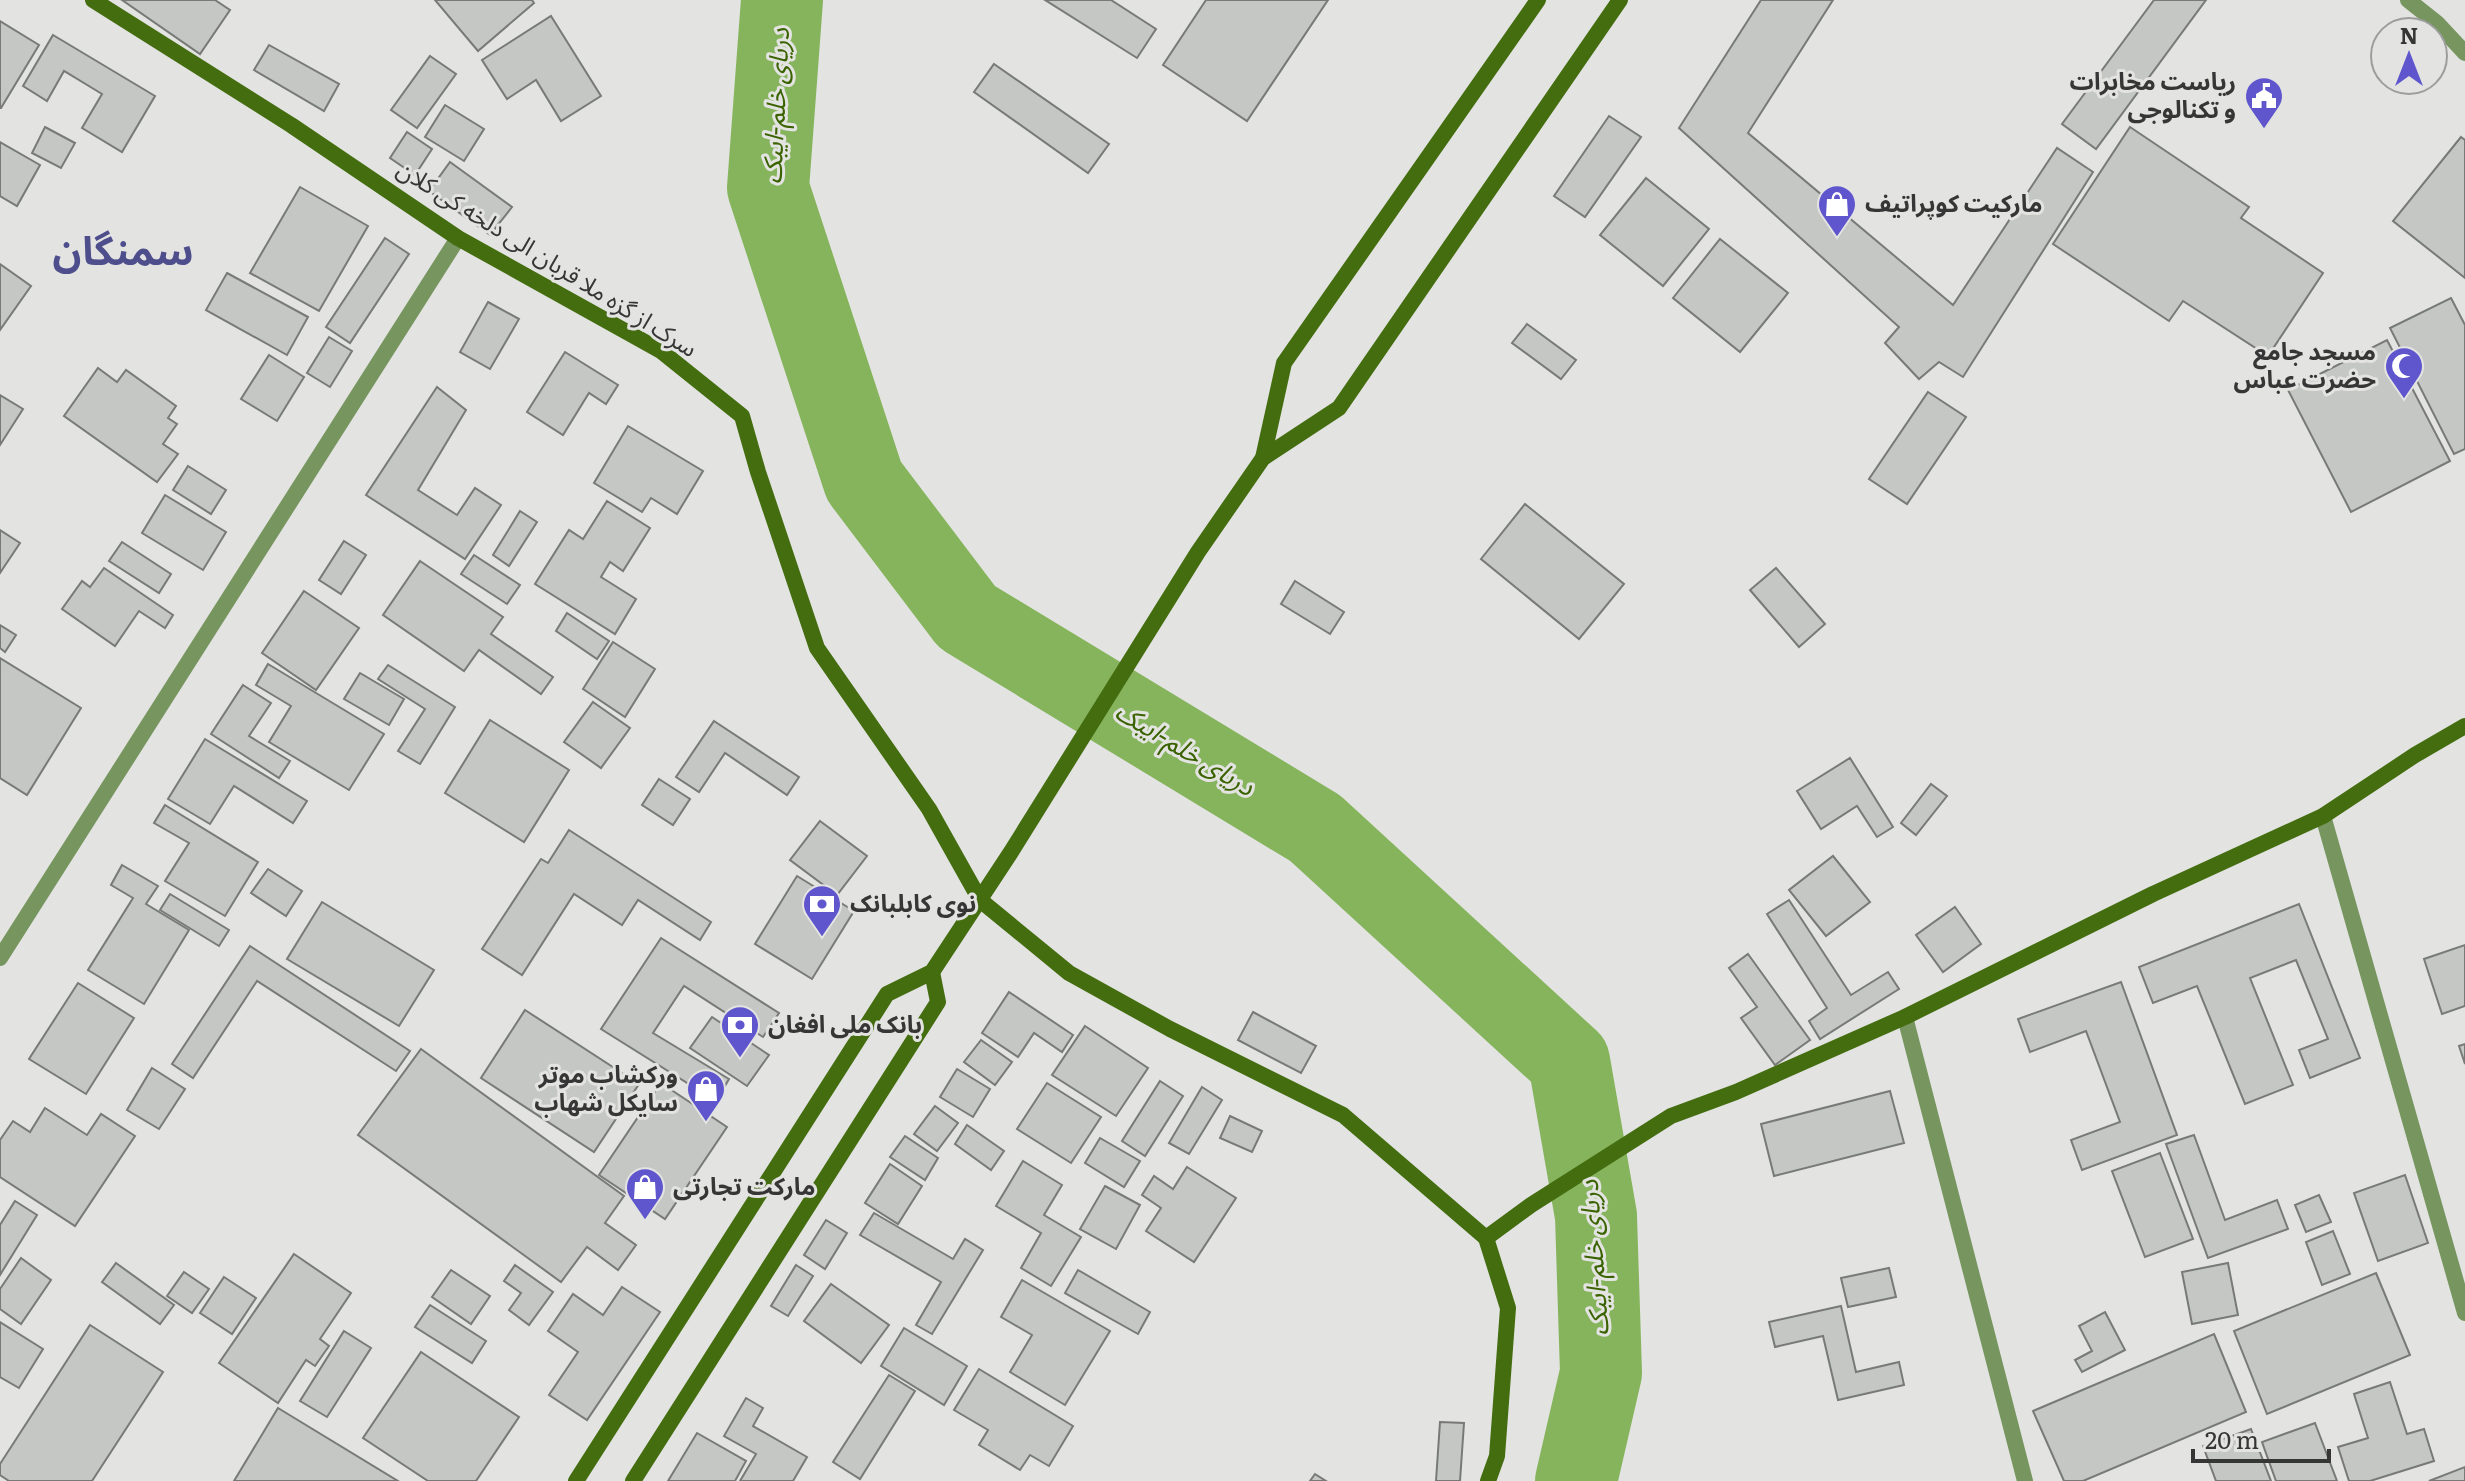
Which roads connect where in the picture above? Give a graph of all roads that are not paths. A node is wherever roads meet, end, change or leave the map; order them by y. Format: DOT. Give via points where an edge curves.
graph roads {
  1 [pos="93,0"];
  2 [pos="1538,0"];
  3 [pos="1620,0"];
  4 [pos="2408,0"];
  5 [pos="2465,53"];
  6 [pos="458,238"];
  7 [pos="1263,458"];
  8 [pos="2465,726"];
  9 [pos="2323,816"];
  10 [pos="980,900"];
  11 [pos="0,958"];
  12 [pos="932,972"];
  13 [pos="1905,1017"];
  14 [pos="1486,1238"];
  15 [pos="2465,1313"];
  16 [pos="576,1481"];
  17 [pos="633,1481"];
  18 [pos="1488,1481"];
  19 [pos="2025,1481"];
  1 -- 6 [label="street, سرک از گزه ملا قربان الی دلخه کی کلان"];
  2 -- 7 [label="street" via="1284,363"];
  3 -- 7 [label="street" via="1339,408"];
  4 -- 5 [label="street"];
  6 -- 10 [label="street, سرک از گزه ملا قربان الی دلخه کی کلان" via="661,351 742,416 817,648 929,809"];
  6 -- 11 [label="street"];
  7 -- 10 [label="street" via="1198,552"];
  8 -- 9 [label="street"];
  9 -- 13 [label="street"];
  9 -- 15 [label="street"];
  10 -- 12 [label="street"];
  10 -- 14 [label="street, سرک از گزه ملا قربان الی دلخه کی کلان" via="1069,973 1343,1115"];
  12 -- 16 [label="street" via="887,994"];
  12 -- 17 [label="street" via="938,1002"];
  13 -- 14 [label="street" via="1671,1116"];
  13 -- 19 [label="street"];
  14 -- 18 [label="street" via="1508,1308 1497,1456"];
}
